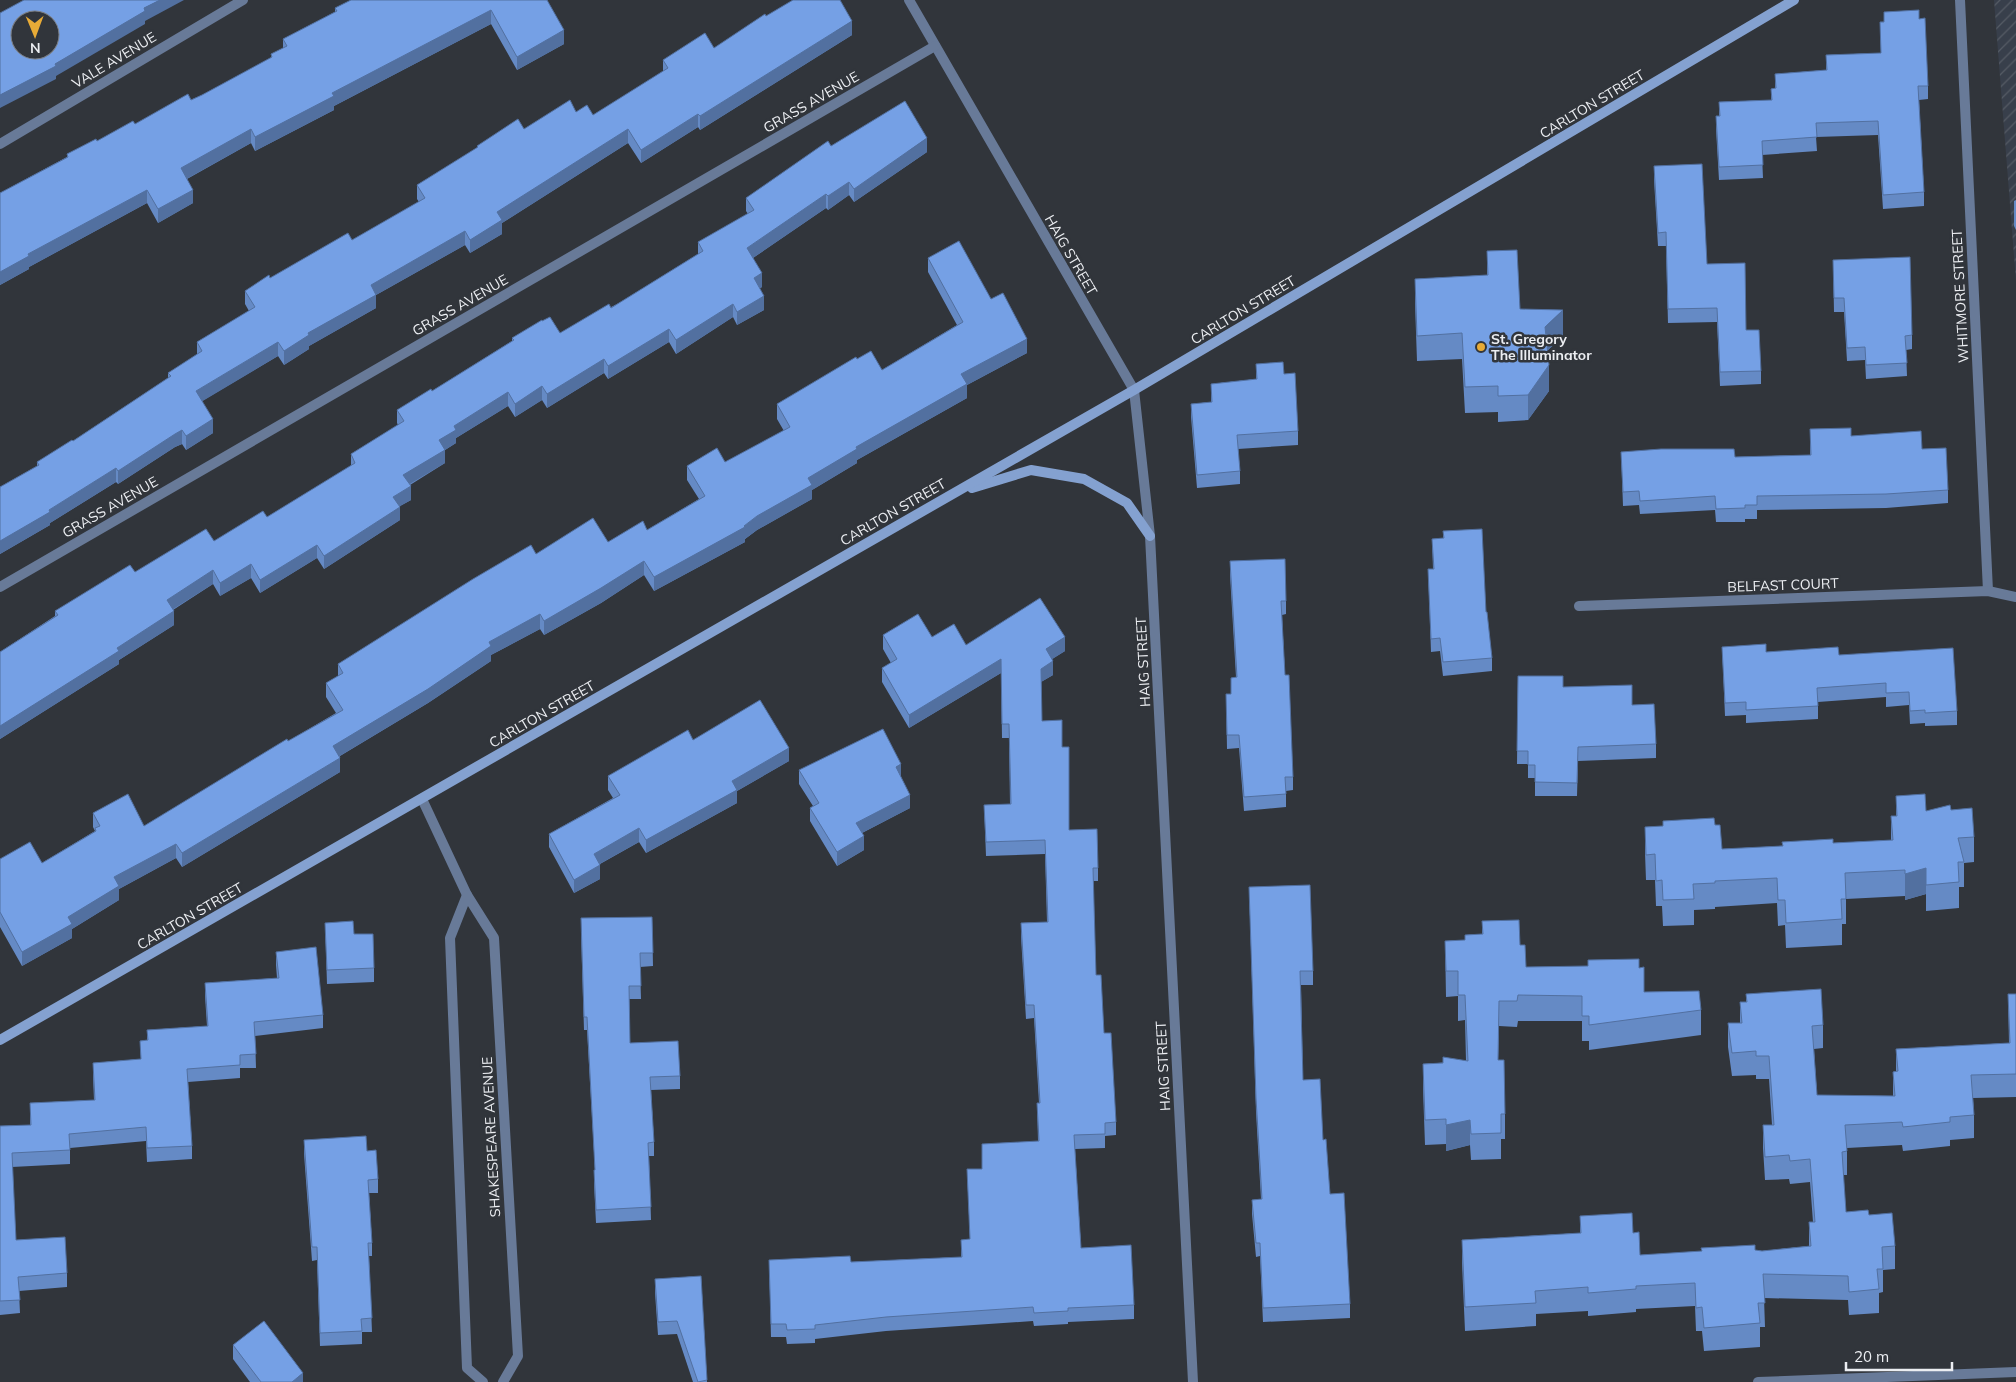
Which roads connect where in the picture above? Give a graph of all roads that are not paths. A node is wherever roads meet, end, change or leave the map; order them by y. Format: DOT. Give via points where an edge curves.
graph roads {
  1 [pos="243,0"];
  2 [pos="909,0"];
  3 [pos="1794,0"];
  4 [pos="1960,0"];
  5 [pos="935,46"];
  6 [pos="0,144"];
  7 [pos="1134,390"];
  8 [pos="954,493"];
  9 [pos="1150,536"];
  10 [pos="0,587"];
  11 [pos="1988,591"];
  12 [pos="2016,597"];
  13 [pos="1579,606"];
  14 [pos="422,799"];
  15 [pos="467,894"];
  16 [pos="0,1040"];
  17 [pos="2016,1372"];
  18 [pos="483,1382"];
  19 [pos="503,1382"];
  20 [pos="1193,1382"];
  21 [pos="1758,1382"];
  1 -- 6 [label="street, VALE AVENUE"];
  2 -- 5 [label="street, HAIG STREET"];
  3 -- 7 [label="main road, CARLTON STREET"];
  4 -- 11 [label="street, WHITMORE STREET"];
  5 -- 7 [label="street, HAIG STREET"];
  5 -- 10 [label="street, GRASS AVENUE"];
  7 -- 8 [label="main road, CARLTON STREET"];
  7 -- 9 [label="street, HAIG STREET"];
  8 -- 9 [label="main road" via="1031,470 1084,479 1127,503"];
  8 -- 14 [label="main road, CARLTON STREET"];
  9 -- 20 [label="street, HAIG STREET"];
  11 -- 12 [label="street, BELFAST COURT"];
  11 -- 13 [label="street, BELFAST COURT"];
  14 -- 15 [label="street, SHAKESPEARE AVENUE"];
  14 -- 16 [label="main road, CARLTON STREET"];
  15 -- 18 [label="street" via="450,938 467,1368"];
  15 -- 19 [label="street, SHAKESPEARE AVENUE" via="494,938 518,1356"];
  17 -- 21 [label="street"];
}
